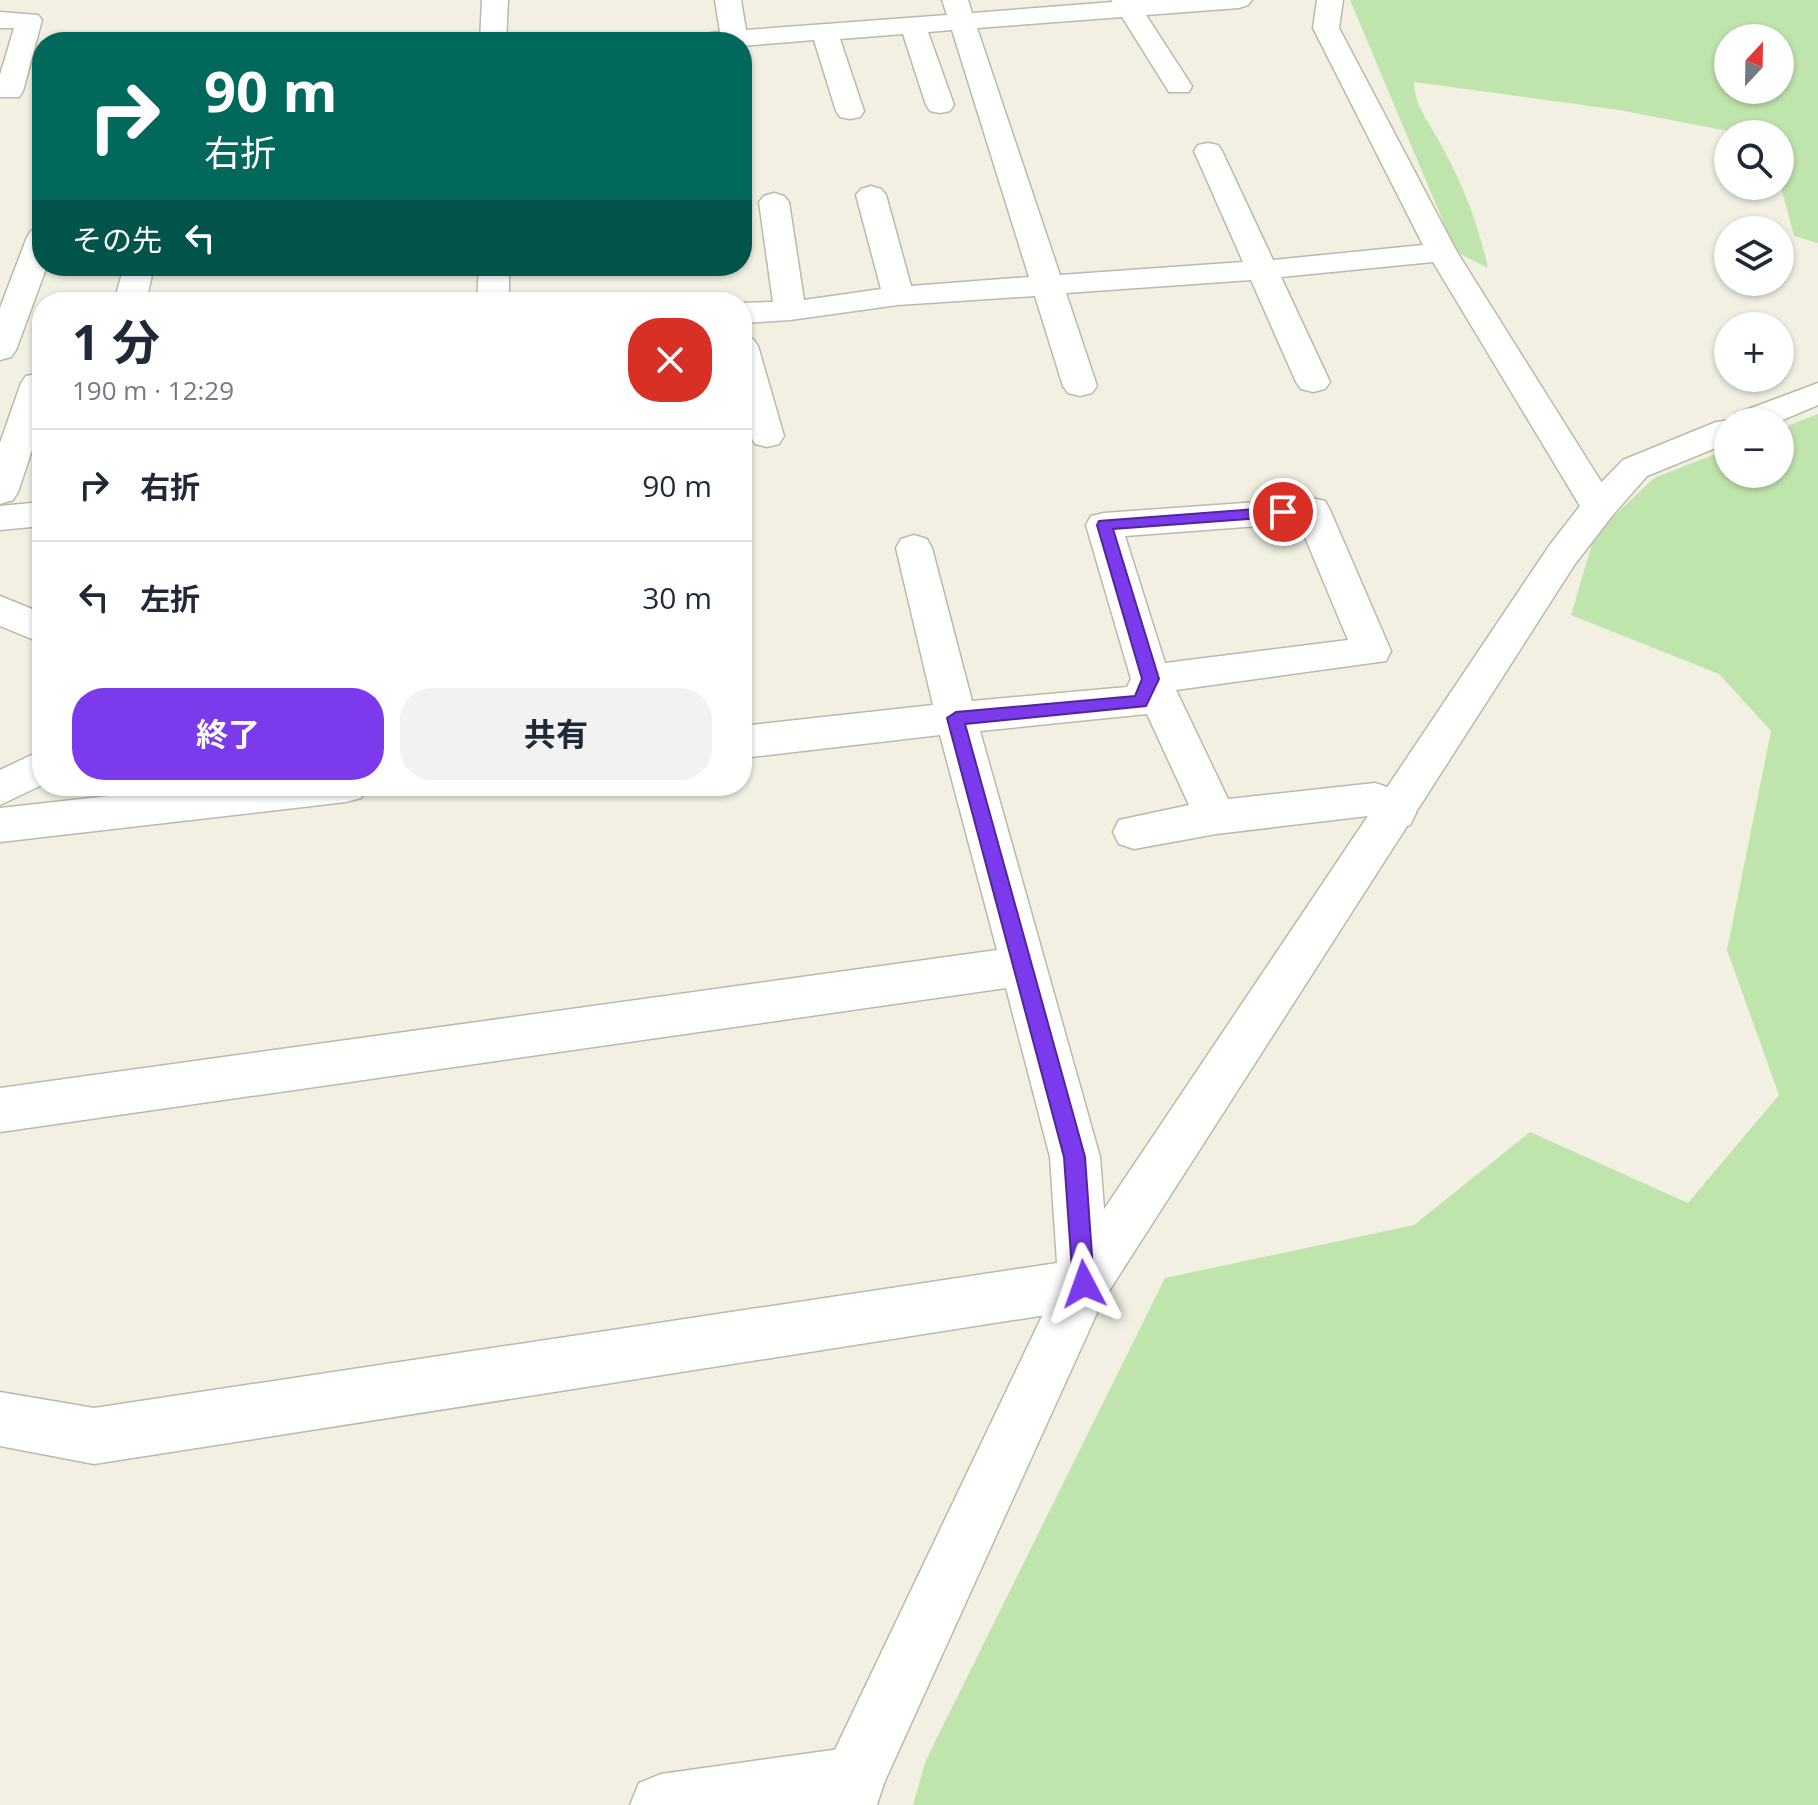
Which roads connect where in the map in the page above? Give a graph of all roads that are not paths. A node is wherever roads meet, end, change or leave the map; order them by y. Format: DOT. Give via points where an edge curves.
graph roads {
  1 [pos="495,0"];
  2 [pos="728,0"];
  3 [pos="1239,0"];
  4 [pos="1330,0"];
  5 [pos="1127,4"];
  6 [pos="959,10"];
  7 [pos="0,20"];
  8 [pos="913,25"];
  9 [pos="824,30"];
  10 [pos="493,32"];
  11 [pos="733,32"];
  12 [pos="752,37"];
  13 [pos="1179,86"];
  14 [pos="32,90"];
  15 [pos="5,91"];
  16 [pos="940,105"];
  17 [pos="850,111"];
  18 [pos="1208,151"];
  19 [pos="871,195"];
  20 [pos="774,202"];
  21 [pos="1442,252"];
  22 [pos="32,264"];
  23 [pos="1262,270"];
  24 [pos="1048,285"];
  25 [pos="898,296"];
  26 [pos="790,311"];
  27 [pos="752,313"];
  28 [pos="0,350"];
  29 [pos="752,382"];
  30 [pos="1313,382"];
  31 [pos="32,384"];
  32 [pos="0,386"];
  33 [pos="1080,386"];
  34 [pos="1818,393"];
  35 [pos="32,405"];
  36 [pos="1781,408"];
  37 [pos="767,436"];
  38 [pos="1714,436"];
  39 [pos="0,492"];
  40 [pos="1599,507"];
  41 [pos="32,515"];
  42 [pos="0,518"];
  43 [pos="914,548"];
  44 [pos="0,610"];
  45 [pos="32,624"];
  46 [pos="1151,679"];
  47 [pos="956,718"];
  48 [pos="752,741"];
  49 [pos="32,771"];
  50 [pos="0,789"];
  51 [pos="257,796"];
  52 [pos="1395,813"];
  53 [pos="1216,817"];
  54 [pos="0,825"];
  55 [pos="1134,832"];
  56 [pos="1024,966"];
  57 [pos="0,1110"];
  58 [pos="1084,1284"];
  59 [pos="0,1419"];
  60 [pos="850,1791"];
  61 [pos="661,1805"];
  1 -- 10 [label="street"];
  2 -- 11 [label="street"];
  3 -- 5 [label="street"];
  4 -- 21 [label="street" via="1326,28"];
  5 -- 6 [label="street"];
  5 -- 13 [label="street"];
  6 -- 8 [label="street"];
  6 -- 24 [label="street"];
  7 -- 15 [label="street" via="29,20"];
  8 -- 9 [label="street"];
  8 -- 16 [label="street"];
  9 -- 12 [label="street"];
  9 -- 17 [label="street"];
  14 -- 15 [label="street"];
  18 -- 23 [label="street"];
  19 -- 25 [label="street"];
  20 -- 26 [label="street"];
  21 -- 23 [label="street"];
  21 -- 40 [label="street"];
  22 -- 28 [label="street"];
  23 -- 24 [label="street"];
  23 -- 30 [label="street"];
  24 -- 25 [label="street"];
  24 -- 33 [label="street"];
  25 -- 26 [label="street"];
  26 -- 27 [label="street"];
  29 -- 37 [label="street"];
  31 -- 32 [label="street"];
  34 -- 36 [label="street"];
  35 -- 39 [label="street"];
  38 -- 40 [label="street" via="1635,468"];
  40 -- 52 [label="street" via="1562,555"];
  41 -- 42 [label="street"];
  43 -- 47 [label="street"];
  44 -- 45 [label="street"];
  46 -- 46 [label="street" via="1104,525 1312,510 1372,651"];
  46 -- 47 [label="street" via="1140,701"];
  46 -- 53 [label="street"];
  47 -- 48 [label="street"];
  47 -- 56 [label="street"];
  49 -- 50 [label="street"];
  51 -- 54 [label="street"];
  52 -- 53 [label="street" via="1375,799"];
  52 -- 58 [label="street"];
  53 -- 55 [label="street"];
  56 -- 57 [label="street"];
  56 -- 58 [label="street" via="1075,1157"];
  58 -- 59 [label="street" via="94,1436"];
  58 -- 60 [label="street"];
  60 -- 61 [label="street"];
}
